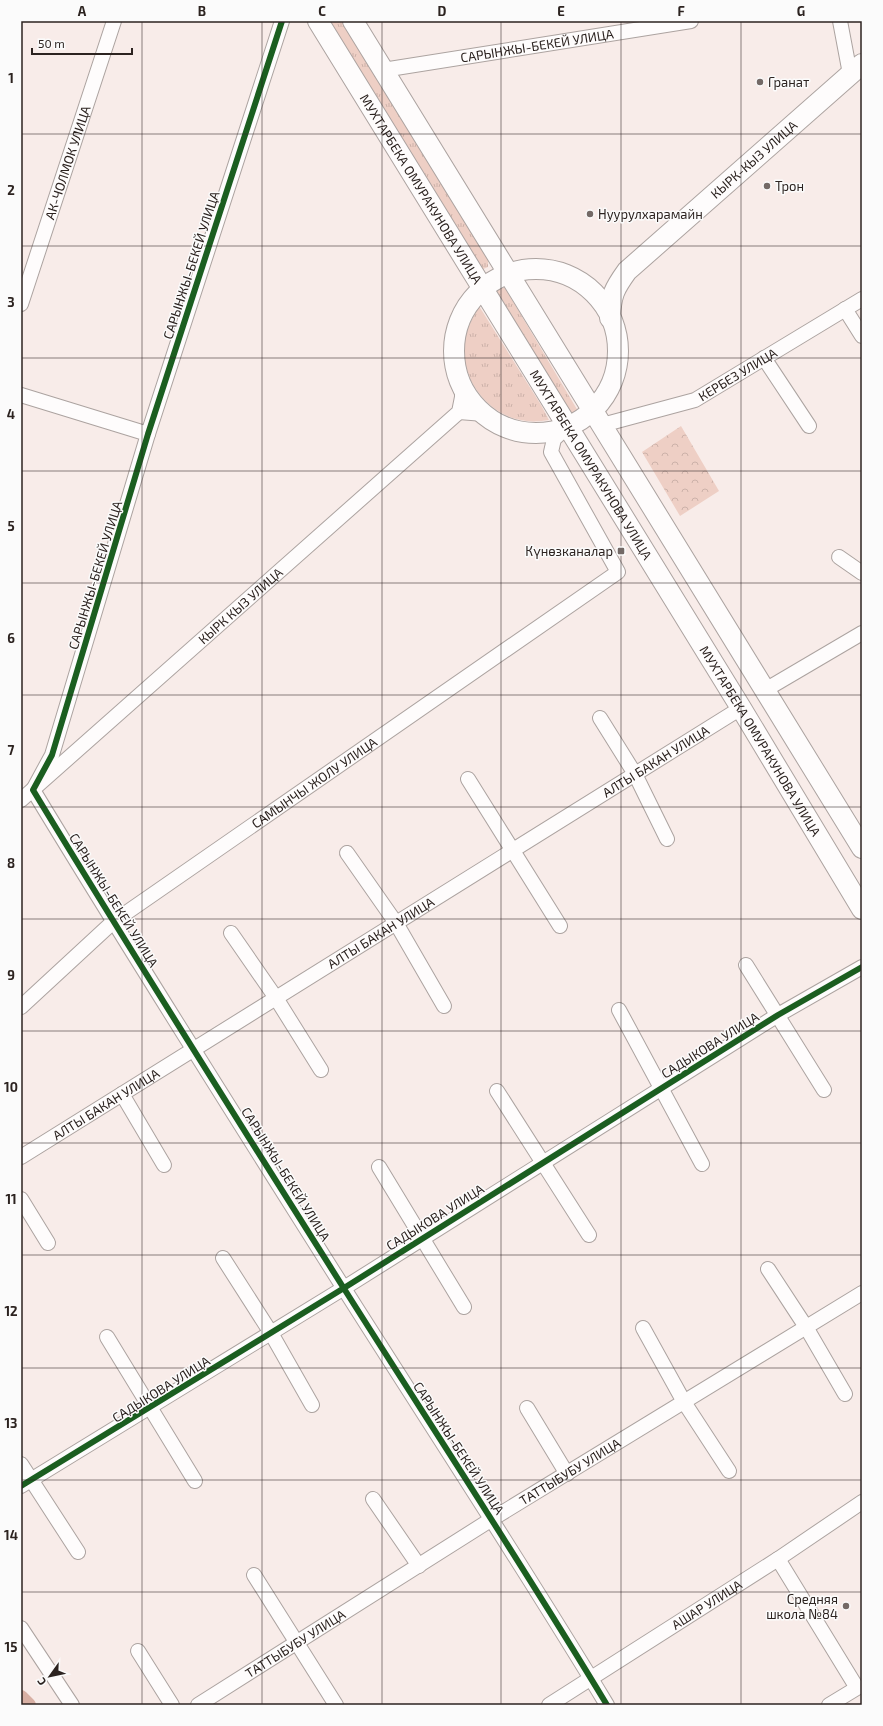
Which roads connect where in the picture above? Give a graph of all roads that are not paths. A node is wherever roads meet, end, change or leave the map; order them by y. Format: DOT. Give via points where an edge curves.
graph roads {
  1 [pos="114,21"];
  2 [pos="282,21"];
  3 [pos="318,21"];
  4 [pos="353,21"];
  5 [pos="691,21"];
  6 [pos="840,21"];
  7 [pos="856,69"];
  8 [pos="383,70"];
  9 [pos="627,271"];
  10 [pos="509,273"];
  11 [pos="575,279"];
  12 [pos="483,288"];
  13 [pos="862,299"];
  14 [pos="21,304"];
  15 [pos="845,309"];
  16 [pos="610,318"];
  17 [pos="862,336"];
  18 [pos="764,358"];
  19 [pos="462,385"];
  20 [pos="21,395"];
  21 [pos="459,412"];
  22 [pos="484,414"];
  23 [pos="598,417"];
  24 [pos="809,426"];
  25 [pos="567,427"];
  26 [pos="148,434"];
  27 [pos="839,557"];
  28 [pos="862,573"];
  29 [pos="862,633"];
  30 [pos="766,690"];
  31 [pos="741,708"];
  32 [pos="600,718"];
  33 [pos="635,774"];
  34 [pos="468,779"];
  35 [pos="33,790"];
  36 [pos="21,800"];
  37 [pos="667,839"];
  38 [pos="862,848"];
  39 [pos="513,850"];
  40 [pos="347,853"];
  41 [pos="862,909"];
  42 [pos="113,922"];
  43 [pos="396,923"];
  44 [pos="560,926"];
  45 [pos="232,933"];
  46 [pos="746,965"];
  47 [pos="862,967"];
  48 [pos="276,998"];
  49 [pos="444,1006"];
  50 [pos="21,1007"];
  51 [pos="619,1010"];
  52 [pos="778,1015"];
  53 [pos="194,1049"];
  54 [pos="321,1070"];
  55 [pos="660,1089"];
  56 [pos="824,1090"];
  57 [pos="497,1091"];
  58 [pos="122,1094"];
  59 [pos="21,1157"];
  60 [pos="544,1162"];
  61 [pos="702,1164"];
  62 [pos="164,1165"];
  63 [pos="379,1167"];
  64 [pos="21,1199"];
  65 [pos="589,1234"];
  66 [pos="422,1238"];
  67 [pos="48,1243"];
  68 [pos="223,1258"];
  69 [pos="768,1269"];
  70 [pos="344,1288"];
  71 [pos="862,1293"];
  72 [pos="464,1308"];
  73 [pos="806,1327"];
  74 [pos="643,1328"];
  75 [pos="272,1333"];
  76 [pos="107,1337"];
  77 [pos="845,1394"];
  78 [pos="684,1402"];
  79 [pos="312,1405"];
  80 [pos="151,1408"];
  81 [pos="526,1408"];
  82 [pos="21,1464"];
  83 [pos="729,1471"];
  84 [pos="567,1474"];
  85 [pos="195,1481"];
  86 [pos="26,1484"];
  87 [pos="373,1499"];
  88 [pos="862,1502"];
  89 [pos="492,1519"];
  90 [pos="78,1552"];
  91 [pos="778,1559"];
  92 [pos="419,1566"];
  93 [pos="254,1575"];
  94 [pos="21,1628"];
  95 [pos="297,1642"];
  96 [pos="138,1651"];
  97 [pos="591,1678"];
  98 [pos="72,1705"];
  99 [pos="172,1705"];
  100 [pos="198,1705"];
  101 [pos="336,1705"];
  102 [pos="549,1705"];
  103 [pos="607,1705"];
  104 [pos="830,1705"];
  1 -- 14 [label="street, АК-ЧОЛМОК УЛИЦА"];
  2 -- 26 [label="street, САРЫНЖЫ-БЕКЕЙ УЛИЦА"];
  3 -- 12 [label="main road, МУХТАРБЕКА ОМУРАКУНОВА УЛИЦА"];
  4 -- 8 [label="main road"];
  5 -- 8 [label="street, САРЫНЖЫ-БЕКЕЙ УЛИЦА"];
  6 -- 7 [label="street"];
  7 -- 9 [label="main road, КЫРК-КЫЗ УЛИЦА"];
  8 -- 10 [label="main road"];
  9 -- 11 [label="main road, КЫРК-КЫЗ УЛИЦА" via="610,279"];
  9 -- 16 [label="main road, КЫРК-КЫЗ УЛИЦА" via="616,286 611,300"];
  10 -- 11 [label="main road" via="542,269"];
  10 -- 12 [label="main road"];
  10 -- 23 [label="main road"];
  11 -- 16 [label="main road" via="598,298"];
  12 -- 19 [label="main road" via="463,313 457,328 454,360"];
  12 -- 25 [label="main road, МУХТАРБЕКА ОМУРАКУНОВА УЛИЦА"];
  13 -- 15 [label="street, КЕРБЕЗ УЛИЦА"];
  15 -- 17 [label="street"];
  15 -- 18 [label="street, КЕРБЕЗ УЛИЦА"];
  16 -- 23 [label="main road" via="617,340 618,355 616,370 603,398"];
  18 -- 23 [label="street, КЕРБЕЗ УЛИЦА" via="695,400"];
  18 -- 24 [label="street"];
  19 -- 21 [label="street"];
  19 -- 22 [label="main road" via="473,404"];
  20 -- 26 [label="street"];
  21 -- 22 [label="street"];
  21 -- 35 [label="street, КЫРК КЫЗ УЛИЦА"];
  22 -- 25 [label="main road" via="496,423 524,432 538,433"];
  23 -- 25 [label="main road" via="581,420"];
  23 -- 30 [label="main road"];
  25 -- 31 [label="main road, МУХТАРБЕКА ОМУРАКУНОВА УЛИЦА"];
  25 -- 42 [label="street, САМЫНЧЫ ЖОЛУ УЛИЦА" via="554,440 551,452 618,572"];
  26 -- 35 [label="street, САРЫНЖЫ-БЕКЕЙ УЛИЦА" via="52,755"];
  27 -- 28 [label="street"];
  29 -- 30 [label="street"];
  30 -- 38 [label="main road"];
  31 -- 33 [label="street, АЛТЫ БАКАН УЛИЦА"];
  31 -- 41 [label="main road, МУХТАРБЕКА ОМУРАКУНОВА УЛИЦА"];
  32 -- 33 [label="street"];
  33 -- 37 [label="street"];
  33 -- 39 [label="street, АЛТЫ БАКАН УЛИЦА"];
  34 -- 39 [label="street"];
  35 -- 36 [label="street, КЫРК КЫЗ УЛИЦА"];
  35 -- 42 [label="street, САРЫНЖЫ-БЕКЕЙ УЛИЦА"];
  39 -- 43 [label="street, АЛТЫ БАКАН УЛИЦА"];
  39 -- 44 [label="street"];
  40 -- 43 [label="street"];
  42 -- 50 [label="street, САМЫНЧЫ ЖОЛУ УЛИЦА"];
  42 -- 53 [label="street, САРЫНЖЫ-БЕКЕЙ УЛИЦА"];
  43 -- 48 [label="street, АЛТЫ БАКАН УЛИЦА"];
  43 -- 49 [label="street"];
  45 -- 48 [label="street"];
  46 -- 52 [label="street"];
  47 -- 52 [label="street, САДЫКОВА УЛИЦА"];
  48 -- 53 [label="street, АЛТЫ БАКАН УЛИЦА"];
  48 -- 54 [label="street"];
  51 -- 55 [label="street"];
  52 -- 55 [label="street, САДЫКОВА УЛИЦА"];
  52 -- 56 [label="street"];
  53 -- 58 [label="street, АЛТЫ БАКАН УЛИЦА"];
  53 -- 70 [label="street, САРЫНЖЫ-БЕКЕЙ УЛИЦА"];
  55 -- 60 [label="street, САДЫКОВА УЛИЦА"];
  55 -- 61 [label="street"];
  57 -- 60 [label="street"];
  58 -- 59 [label="street, АЛТЫ БАКАН УЛИЦА"];
  58 -- 62 [label="street"];
  60 -- 65 [label="street"];
  60 -- 66 [label="street, САДЫКОВА УЛИЦА"];
  63 -- 66 [label="street"];
  64 -- 67 [label="street"];
  66 -- 70 [label="street, САДЫКОВА УЛИЦА"];
  66 -- 72 [label="street"];
  68 -- 75 [label="street"];
  69 -- 73 [label="street"];
  70 -- 75 [label="street, САДЫКОВА УЛИЦА"];
  70 -- 89 [label="street, САРЫНЖЫ-БЕКЕЙ УЛИЦА"];
  71 -- 73 [label="street, ТАТТЫБУБУ УЛИЦА"];
  73 -- 77 [label="street"];
  73 -- 78 [label="street, ТАТТЫБУБУ УЛИЦА"];
  74 -- 78 [label="street"];
  75 -- 79 [label="street"];
  75 -- 80 [label="street, САДЫКОВА УЛИЦА"];
  76 -- 80 [label="street"];
  78 -- 83 [label="street"];
  78 -- 84 [label="street, ТАТТЫБУБУ УЛИЦА"];
  80 -- 85 [label="street"];
  80 -- 86 [label="street, САДЫКОВА УЛИЦА"];
  81 -- 84 [label="street"];
  82 -- 86 [label="street"];
  84 -- 89 [label="street, ТАТТЫБУБУ УЛИЦА"];
  86 -- 90 [label="street"];
  87 -- 92 [label="street"];
  88 -- 91 [label="street, АШАР УЛИЦА"];
  89 -- 92 [label="street, ТАТТЫБУБУ УЛИЦА"];
  89 -- 97 [label="street, САРЫНЖЫ-БЕКЕЙ УЛИЦА"];
  91 -- 97 [label="street, АШАР УЛИЦА"];
  91 -- 104 [label="street" via="857,1688"];
  92 -- 95 [label="street, ТАТТЫБУБУ УЛИЦА"];
  93 -- 95 [label="street"];
  94 -- 98 [label="street"];
  95 -- 100 [label="street, ТАТТЫБУБУ УЛИЦА"];
  95 -- 101 [label="street"];
  96 -- 99 [label="street"];
  97 -- 102 [label="street, АШАР УЛИЦА"];
  97 -- 103 [label="street, САРЫНЖЫ-БЕКЕЙ УЛИЦА"];
}
